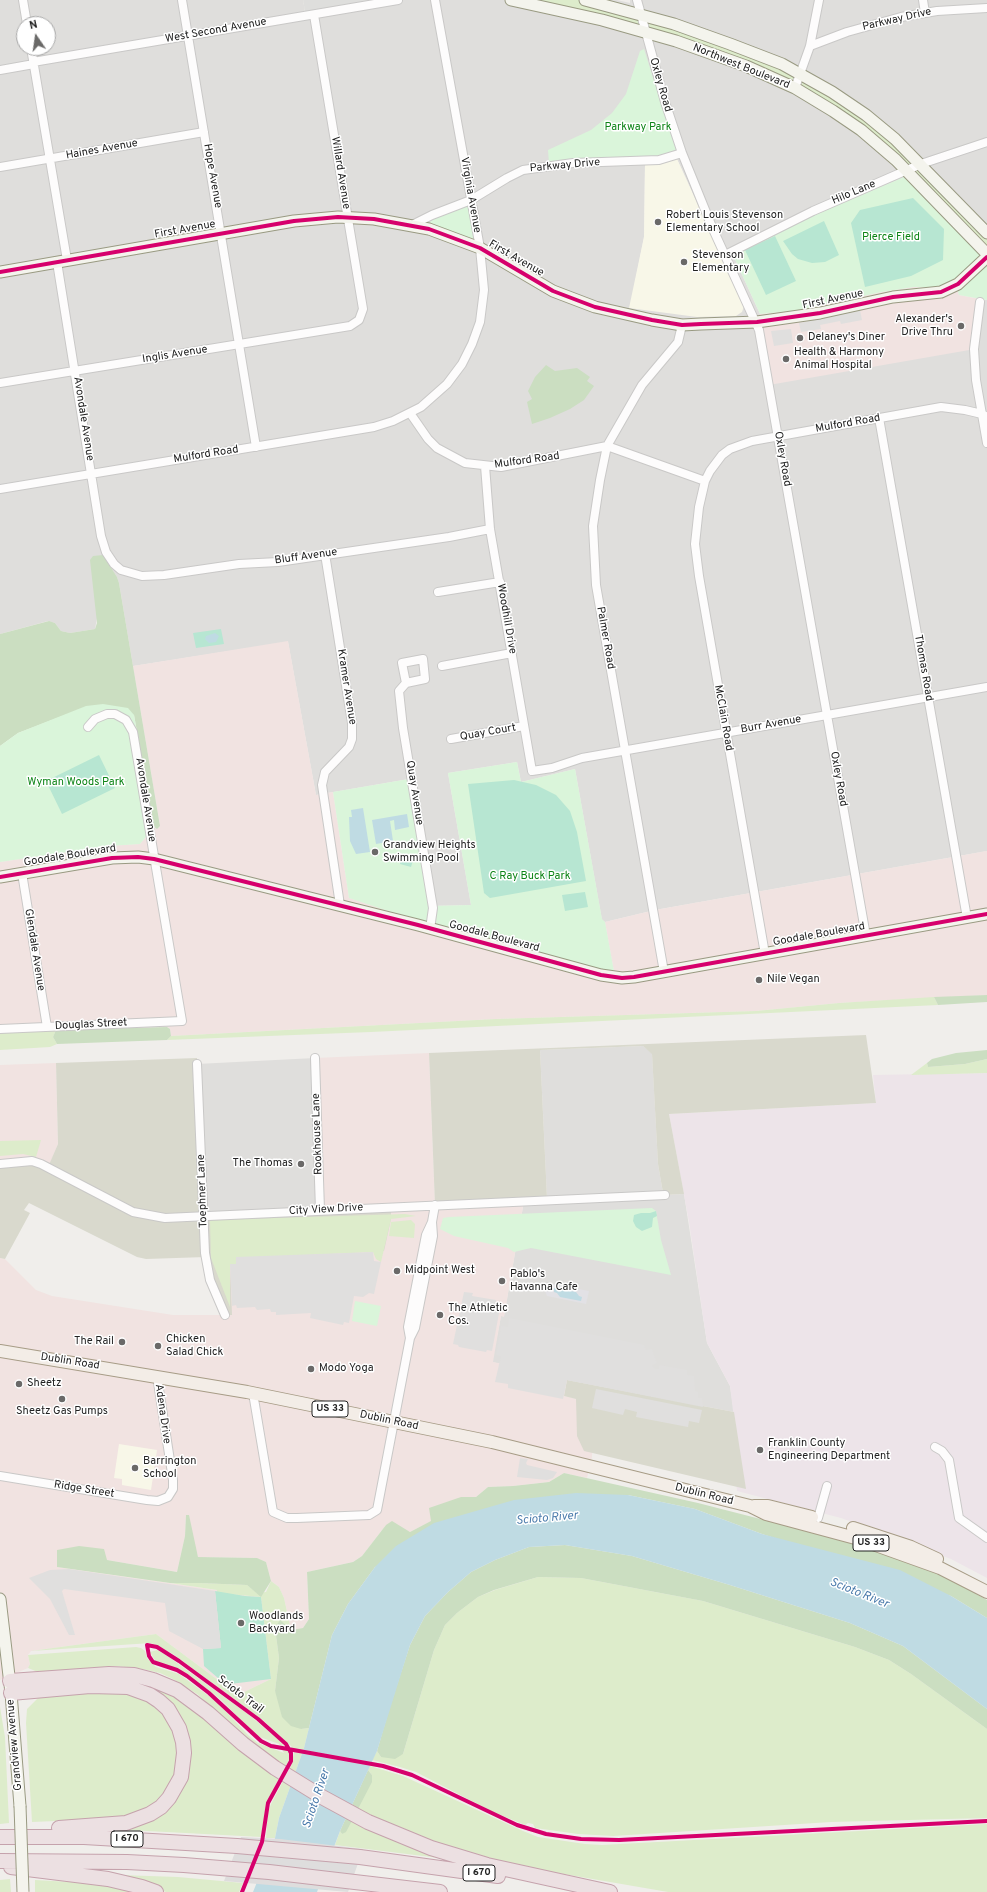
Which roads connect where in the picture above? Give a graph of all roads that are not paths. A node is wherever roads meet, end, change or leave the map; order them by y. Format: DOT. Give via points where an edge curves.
graph roads {
  1 [pos="23,0"];
  2 [pos="182,0"];
  3 [pos="398,0"];
  4 [pos="435,0"];
  5 [pos="511,0"];
  6 [pos="585,0"];
  7 [pos="637,0"];
  8 [pos="818,0"];
  9 [pos="923,0"];
  10 [pos="987,8"];
  11 [pos="925,13"];
  12 [pos="314,15"];
  13 [pos="642,15"];
  14 [pos="26,16"];
  15 [pos="646,32"];
  16 [pos="188,36"];
  17 [pos="810,46"];
  18 [pos="32,56"];
  19 [pos="33,63"];
  20 [pos="0,70"];
  21 [pos="801,74"];
  22 [pos="795,88"];
  23 [pos="204,132"];
  24 [pos="987,142"];
  25 [pos="682,153"];
  26 [pos="50,159"];
  27 [pos="921,164"];
  28 [pos="0,167"];
  29 [pos="905,171"];
  30 [pos="471,200"];
  31 [pos="348,218"];
  32 [pos="412,225"];
  33 [pos="221,233"];
  34 [pos="987,233"];
  35 [pos="480,248"];
  36 [pos="987,254"];
  37 [pos="725,255"];
  38 [pos="987,257"];
  39 [pos="62,261"];
  40 [pos="0,272"];
  41 [pos="980,302"];
  42 [pos="756,322"];
  43 [pos="682,324"];
  44 [pos="350,326"];
  45 [pos="240,344"];
  46 [pos="75,371"];
  47 [pos="0,383"];
  48 [pos="410,413"];
  49 [pos="984,416"];
  50 [pos="879,418"];
  51 [pos="778,436"];
  52 [pos="987,443"];
  53 [pos="608,446"];
  54 [pos="256,447"];
  55 [pos="485,466"];
  56 [pos="92,474"];
  57 [pos="705,481"];
  58 [pos="0,489"];
  59 [pos="490,529"];
  60 [pos="325,554"];
  61 [pos="121,570"];
  62 [pos="500,582"];
  63 [pos="438,592"];
  64 [pos="512,653"];
  65 [pos="442,666"];
  66 [pos="406,683"];
  67 [pos="987,687"];
  68 [pos="928,698"];
  69 [pos="827,715"];
  70 [pos="524,726"];
  71 [pos="88,727"];
  72 [pos="726,733"];
  73 [pos="451,739"];
  74 [pos="625,751"];
  75 [pos="532,771"];
  76 [pos="154,859"];
  77 [pos="22,873"];
  78 [pos="0,877"];
  79 [pos="340,905"];
  80 [pos="987,914"];
  81 [pos="966,918"];
  82 [pos="430,929"];
  83 [pos="866,936"];
  84 [pos="764,954"];
  85 [pos="664,972"];
  86 [pos="182,1021"];
  87 [pos="47,1027"];
  88 [pos="0,1029"];
  89 [pos="315,1058"];
  90 [pos="197,1064"];
  91 [pos="0,1164"];
  92 [pos="665,1195"];
  93 [pos="435,1205"];
  94 [pos="320,1210"];
  95 [pos="204,1216"];
  96 [pos="225,1315"];
  97 [pos="0,1351"];
  98 [pos="157,1376"];
  99 [pos="253,1393"];
  100 [pos="394,1422"];
  101 [pos="935,1447"];
  102 [pos="0,1476"];
  103 [pos="827,1486"];
  104 [pos="168,1497"];
  105 [pos="750,1506"];
  106 [pos="818,1518"];
  107 [pos="987,1538"];
  108 [pos="987,1583"];
  109 [pos="987,1592"];
  110 [pos="0,1599"];
  111 [pos="5,1687"];
  112 [pos="17,1836"];
  113 [pos="0,1837"];
  114 [pos="0,1862"];
  115 [pos="0,1865"];
  116 [pos="24,1892"];
  117 [pos="156,1892"];
  118 [pos="440,1892"];
  119 [pos="597,1892"];
  120 [pos="610,1892"];
  1 -- 14 [label="street"];
  2 -- 16 [label="street, Hope Avenue"];
  3 -- 12 [label="street, West Second Avenue"];
  4 -- 30 [label="street, Virginia Avenue"];
  5 -- 15 [label="main road, Northwest Boulevard"];
  6 -- 13 [label="main road, Northwest Boulevard"];
  7 -- 13 [label="street, Oxley Road"];
  8 -- 17 [label="street"];
  9 -- 11 [label="street"];
  10 -- 11 [label="street, Parkway Drive"];
  11 -- 17 [label="street, Parkway Drive" via="877,23"];
  12 -- 16 [label="street, West Second Avenue"];
  12 -- 31 [label="street, Willard Avenue"];
  13 -- 15 [label="street, Oxley Road"];
  13 -- 21 [label="main road, Northwest Boulevard" via="730,44"];
  15 -- 22 [label="main road, Northwest Boulevard" via="746,66"];
  15 -- 25 [label="street, Oxley Road"];
  16 -- 19 [label="street, West Second Avenue"];
  16 -- 23 [label="street, Hope Avenue"];
  17 -- 21 [label="street"];
  18 -- 19 [label="street, Avondale Avenue"];
  19 -- 20 [label="street, West Second Avenue"];
  19 -- 26 [label="street, Avondale Avenue"];
  21 -- 22 [label="street"];
  21 -- 27 [label="main road, Northwest Boulevard" via="866,114"];
  22 -- 29 [label="main road, Northwest Boulevard" via="861,130"];
  23 -- 26 [label="street, Haines Avenue"];
  23 -- 33 [label="street, Hope Avenue"];
  24 -- 27 [label="street, Hilo Lane"];
  25 -- 30 [label="street, Parkway Drive" via="659,160 566,164 523,170"];
  25 -- 37 [label="street, Oxley Road"];
  26 -- 28 [label="street, Haines Avenue"];
  26 -- 39 [label="street, Avondale Avenue"];
  27 -- 29 [label="street, Hilo Lane"];
  27 -- 34 [label="main road, Northwest Boulevard"];
  29 -- 36 [label="main road, Northwest Boulevard"];
  29 -- 37 [label="street, Hilo Lane" via="813,211"];
  30 -- 32 [label="street, Parkway Drive"];
  30 -- 35 [label="street, Virginia Avenue"];
  31 -- 32 [label="main road, First Avenue"];
  31 -- 33 [label="main road, First Avenue" via="309,219"];
  31 -- 44 [label="street, Willard Avenue" via="363,309 359,320"];
  32 -- 35 [label="main road, First Avenue"];
  33 -- 39 [label="main road, First Avenue"];
  33 -- 45 [label="street, Hope Avenue"];
  35 -- 43 [label="main road, First Avenue" via="553,291 595,308"];
  35 -- 48 [label="street, Virginia Avenue" via="483,304 472,344 462,364 447,384 421,407"];
  37 -- 42 [label="street, Oxley Road"];
  38 -- 42 [label="main road, First Avenue" via="958,284 941,292 893,297 820,313"];
  39 -- 40 [label="main road, First Avenue"];
  39 -- 46 [label="street, Avondale Avenue"];
  41 -- 49 [label="street" via="974,349 976,380"];
  42 -- 43 [label="main road, First Avenue"];
  42 -- 51 [label="street, Oxley Road"];
  43 -- 53 [label="street, Palmer Road" via="678,342 642,385"];
  44 -- 45 [label="street, Inglis Avenue"];
  45 -- 46 [label="street, Inglis Avenue"];
  45 -- 54 [label="street, Hope Avenue"];
  46 -- 47 [label="street, Inglis Avenue"];
  46 -- 56 [label="street, Avondale Avenue"];
  48 -- 54 [label="street, Mulford Road" via="374,428"];
  48 -- 55 [label="street, Mulford Road" via="437,448 466,463"];
  49 -- 50 [label="street, Mulford Road" via="941,407"];
  49 -- 52 [label="street"];
  50 -- 51 [label="street, Mulford Road"];
  50 -- 68 [label="street, Thomas Road"];
  51 -- 57 [label="street, Mulford Road" via="730,449 717,461"];
  51 -- 69 [label="street, Oxley Road"];
  53 -- 55 [label="street, Mulford Road" via="509,465"];
  53 -- 57 [label="street"];
  53 -- 74 [label="street, Palmer Road" via="593,526 593,557"];
  54 -- 56 [label="street, Mulford Road"];
  55 -- 59 [label="street, Woodhill Drive"];
  56 -- 58 [label="street, Mulford Road"];
  56 -- 61 [label="street, Avondale Avenue" via="104,547 114,564"];
  57 -- 72 [label="street, McClain Road" via="695,544 698,576"];
  59 -- 60 [label="street, Bluff Avenue"];
  59 -- 62 [label="street, Woodhill Drive"];
  60 -- 61 [label="street, Bluff Avenue" via="152,577"];
  60 -- 79 [label="street, Kramer Avenue" via="352,723 349,747 331,765 323,778"];
  62 -- 63 [label="street"];
  62 -- 64 [label="street, Woodhill Drive"];
  64 -- 65 [label="street"];
  64 -- 70 [label="street, Woodhill Drive"];
  66 -- 82 [label="street, Quay Avenue" via="399,691 433,908"];
  67 -- 68 [label="street, Burr Avenue"];
  68 -- 69 [label="street, Burr Avenue"];
  68 -- 81 [label="street, Thomas Road"];
  69 -- 72 [label="street, Burr Avenue"];
  69 -- 83 [label="street, Oxley Road"];
  70 -- 73 [label="street, Quay Court"];
  70 -- 75 [label="street, Woodhill Drive"];
  71 -- 76 [label="street, Avondale Avenue" via="95,719 107,714 121,716 131,728 137,747"];
  72 -- 74 [label="street, Burr Avenue"];
  72 -- 84 [label="street, McClain Road"];
  74 -- 75 [label="street, Burr Avenue" via="582,758 552,768"];
  74 -- 85 [label="street, Palmer Road"];
  76 -- 77 [label="main road, Goodale Boulevard" via="112,858"];
  76 -- 79 [label="main road, Goodale Boulevard"];
  76 -- 86 [label="street, Avondale Avenue"];
  77 -- 78 [label="main road, Goodale Boulevard"];
  77 -- 87 [label="street, Glendale Avenue"];
  79 -- 82 [label="main road, Goodale Boulevard"];
  80 -- 81 [label="main road, Goodale Boulevard"];
  81 -- 83 [label="main road, Goodale Boulevard"];
  82 -- 85 [label="main road, Goodale Boulevard" via="601,975 628,978"];
  83 -- 84 [label="main road, Goodale Boulevard"];
  84 -- 85 [label="main road, Goodale Boulevard"];
  86 -- 87 [label="street, Douglas Street"];
  87 -- 88 [label="street, Douglas Street"];
  89 -- 94 [label="street, Rookhouse Lane"];
  90 -- 95 [label="street, Toephner Lane"];
  91 -- 95 [label="street, City View Drive" via="32,1161 41,1164 133,1212 165,1218"];
  92 -- 93 [label="street, City View Drive"];
  93 -- 94 [label="street, City View Drive"];
  93 -- 100 [label="street" via="433,1236 424,1266 415,1328 410,1338"];
  94 -- 95 [label="street, City View Drive"];
  95 -- 96 [label="street, Toephner Lane" via="207,1268"];
  97 -- 98 [label="main road, Dublin Road / US 33"];
  98 -- 99 [label="main road, Dublin Road / US 33"];
  98 -- 104 [label="street, Adena Drive" via="173,1480 173,1489"];
  99 -- 100 [label="main road, Dublin Road / US 33"];
  99 -- 100 [label="street" via="273,1512 287,1518 369,1515 374,1512 378,1507"];
  100 -- 105 [label="main road, Dublin Road / US 33" via="492,1442"];
  101 -- 107 [label="street" via="949,1460 959,1518"];
  102 -- 104 [label="street, Ridge Street" via="147,1500 158,1501"];
  103 -- 106 [label="street"];
  105 -- 106 [label="main road, Dublin Road / US 33" via="768,1506"];
  105 -- 109 [label="main road, Dublin Road / US 33" via="766,1514 859,1538 904,1554 940,1568"];
  106 -- 108 [label="main road, Dublin Road / US 33" via="911,1547"];
  110 -- 111 [label="main road, Grandview Avenue"];
  111 -- 112 [label="highway" via="128,1686 139,1690 168,1709 179,1728 184,1753 181,1777 176,1788 161,1807 150,1814 126,1823 58,1828"];
  111 -- 116 [label="main road, Grandview Avenue, bridge" via="20,1806"];
  111 -- 120 [label="highway" via="109,1674 134,1675 153,1680 177,1690 275,1768 368,1822 431,1848 487,1865"];
  112 -- 113 [label="highway, I 670"];
  112 -- 119 [label="highway, I 670" via="237,1846 360,1857"];
  114 -- 118 [label="highway, I 670" via="127,1862 228,1869"];
  115 -- 117 [label="highway" via="108,1879"];
}
